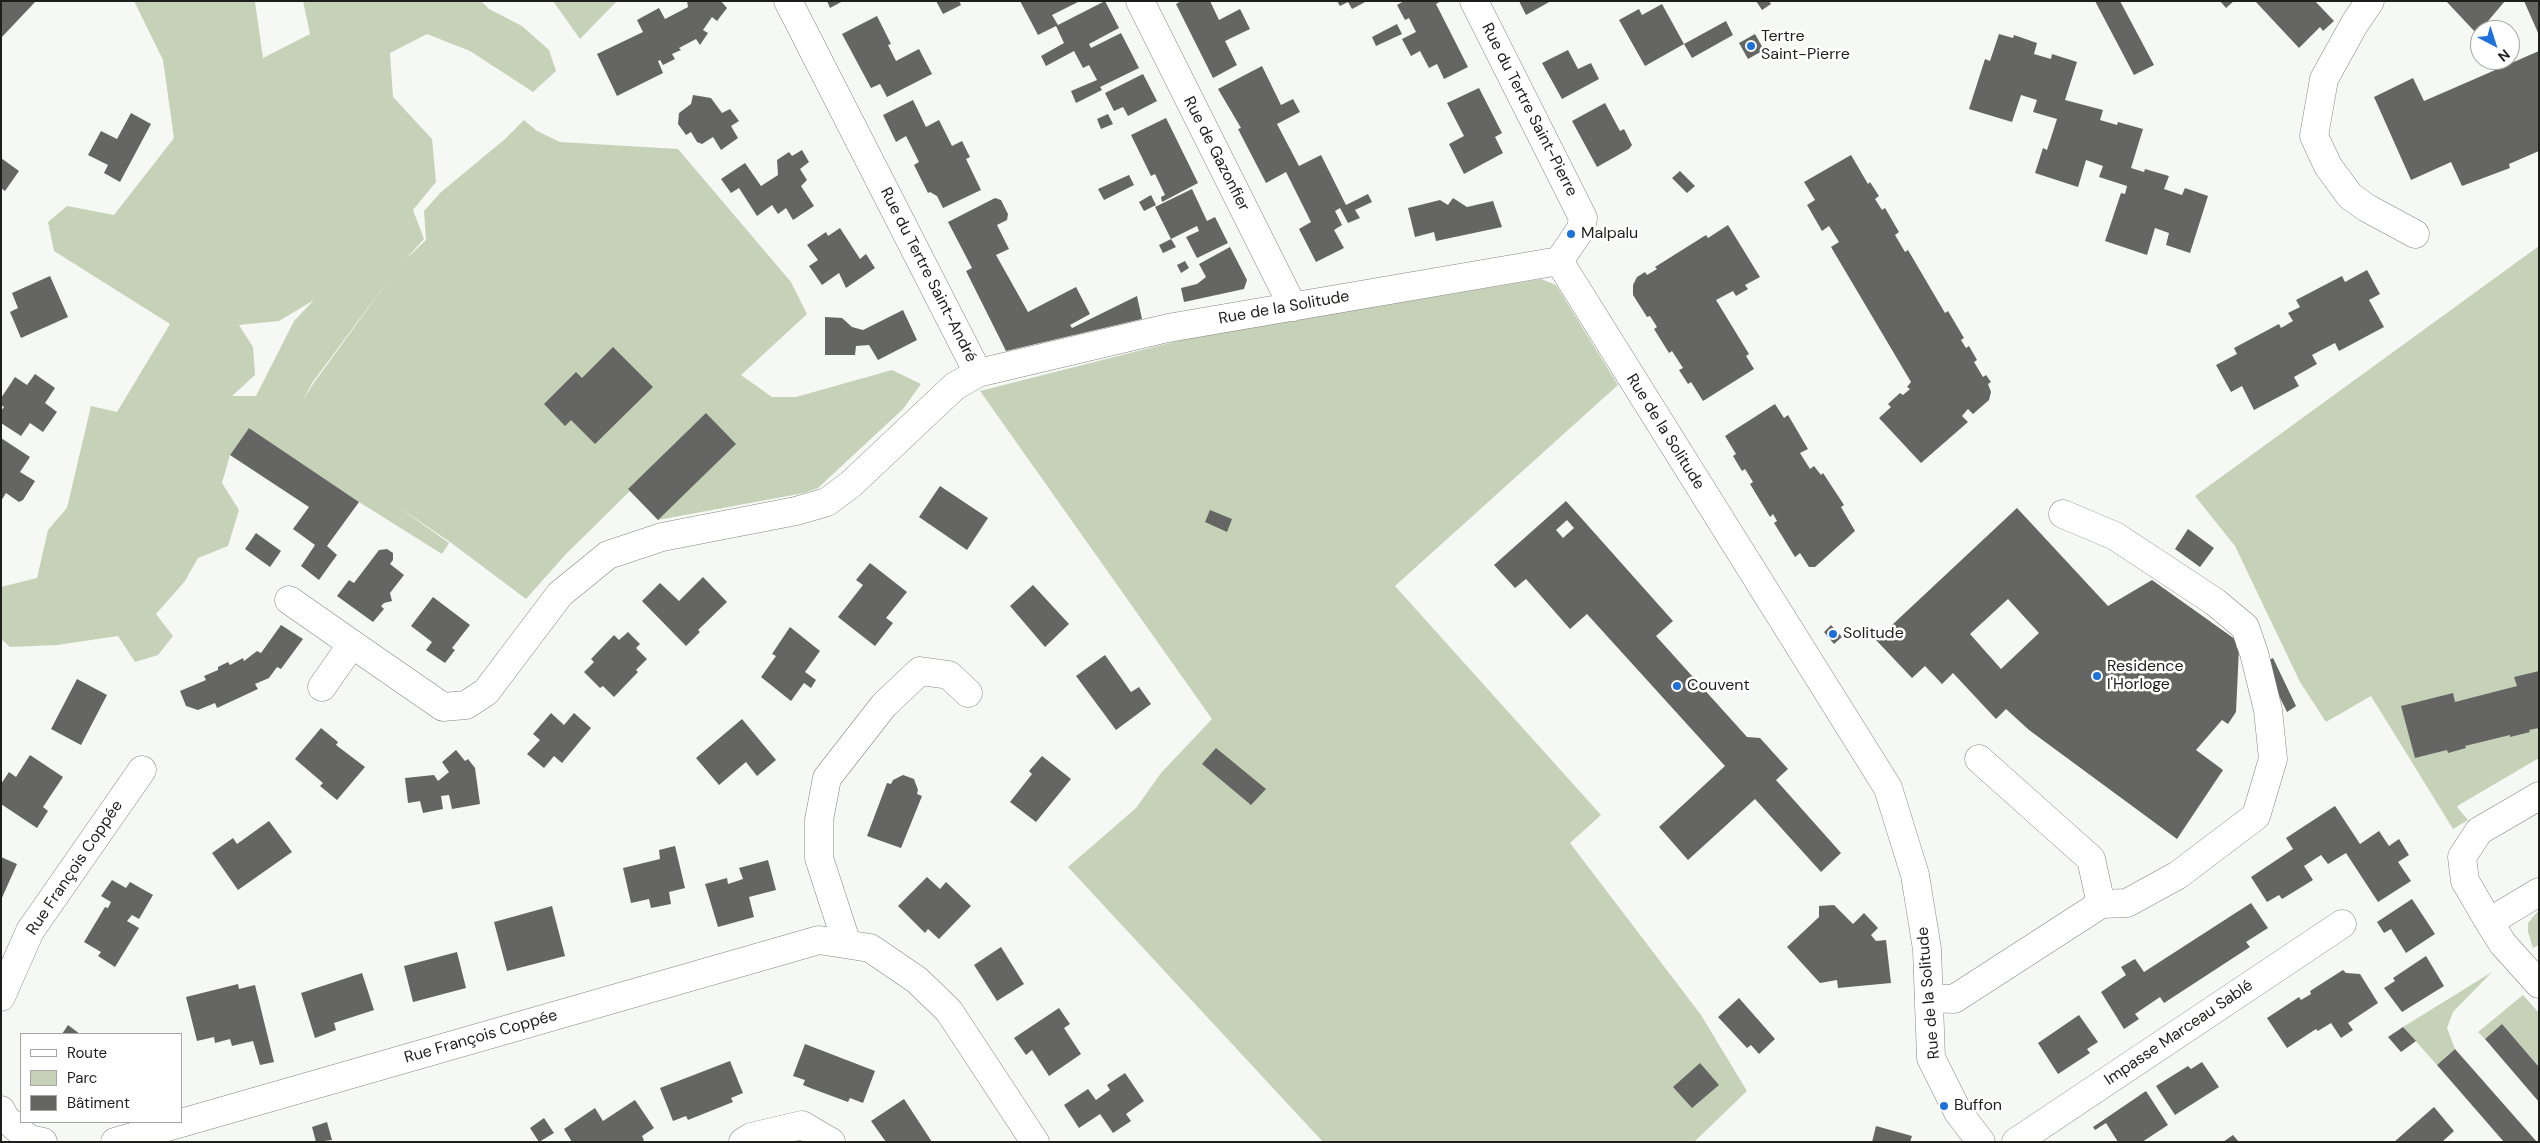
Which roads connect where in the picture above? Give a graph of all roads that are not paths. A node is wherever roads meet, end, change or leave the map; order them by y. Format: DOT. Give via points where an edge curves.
graph roads {
  1 [pos="788,1"];
  2 [pos="1140,1"];
  3 [pos="1474,1"];
  4 [pos="2370,1"];
  5 [pos="2415,234"];
  6 [pos="1559,262"];
  7 [pos="1293,306"];
  8 [pos="978,373"];
  9 [pos="2063,514"];
  10 [pos="289,600"];
  11 [pos="352,644"];
  12 [pos="322,688"];
  13 [pos="968,693"];
  14 [pos="1979,759"];
  15 [pos="142,770"];
  16 [pos="2539,796"];
  17 [pos="2539,892"];
  18 [pos="2101,904"];
  19 [pos="2489,922"];
  20 [pos="2342,924"];
  21 [pos="847,944"];
  22 [pos="2539,984"];
  23 [pos="1,997"];
  24 [pos="1929,998"];
  25 [pos="1,1110"];
  26 [pos="181,1123"];
  27 [pos="182,1123"];
  28 [pos="43,1142"];
  29 [pos="115,1142"];
  30 [pos="743,1142"];
  31 [pos="831,1142"];
  32 [pos="1035,1142"];
  33 [pos="1981,1142"];
  34 [pos="2016,1142"];
  1 -- 8 [label="street, Rue du Tertre Saint-André"];
  2 -- 7 [label="street, Rue de Gazonfier"];
  3 -- 6 [label="street, Rue du Tertre Saint-Pierre" via="1584,218 1581,229"];
  4 -- 5 [label="street" via="2324,79 2314,136 2328,166 2350,196"];
  6 -- 7 [label="street, Rue de la Solitude"];
  6 -- 24 [label="street, Rue de la Solitude" via="1888,788 1915,875 1927,949"];
  7 -- 8 [label="street, Rue de la Solitude" via="1168,328"];
  8 -- 11 [label="street, Rue du Tertre Saint-André" via="955,386 851,484 827,502 662,537 608,555 560,594 486,692 466,705 443,708"];
  9 -- 18 [label="street" via="2115,536 2215,602 2245,627 2268,710 2273,760 2256,816 2178,875 2127,903"];
  10 -- 11 [label="street, Rue du Tertre Saint-André"];
  11 -- 12 [label="street"];
  13 -- 21 [label="street" via="949,674 920,671 884,705 827,778 819,820 819,858"];
  14 -- 18 [label="street" via="2091,858"];
  15 -- 23 [label="street, Rue François Coppée" via="30,931"];
  16 -- 19 [label="street" via="2479,831 2462,857 2465,880"];
  17 -- 19 [label="street"];
  18 -- 24 [label="street" via="1954,999"];
  19 -- 22 [label="street" via="2503,944"];
  20 -- 34 [label="street, Impasse Marceau Sablé"];
  21 -- 27 [label="street, Rue François Coppée" via="819,940"];
  21 -- 32 [label="street, Rue François Coppée" via="870,948 917,980 949,1011"];
  24 -- 33 [label="street, Rue de la Solitude" via="1931,1058 1958,1112"];
  25 -- 28 [label="street" via="5,1118 30,1139"];
  26 -- 29 [label="street, Rue François Coppée"];
  30 -- 31 [label="street" via="751,1137 802,1125"];
}
